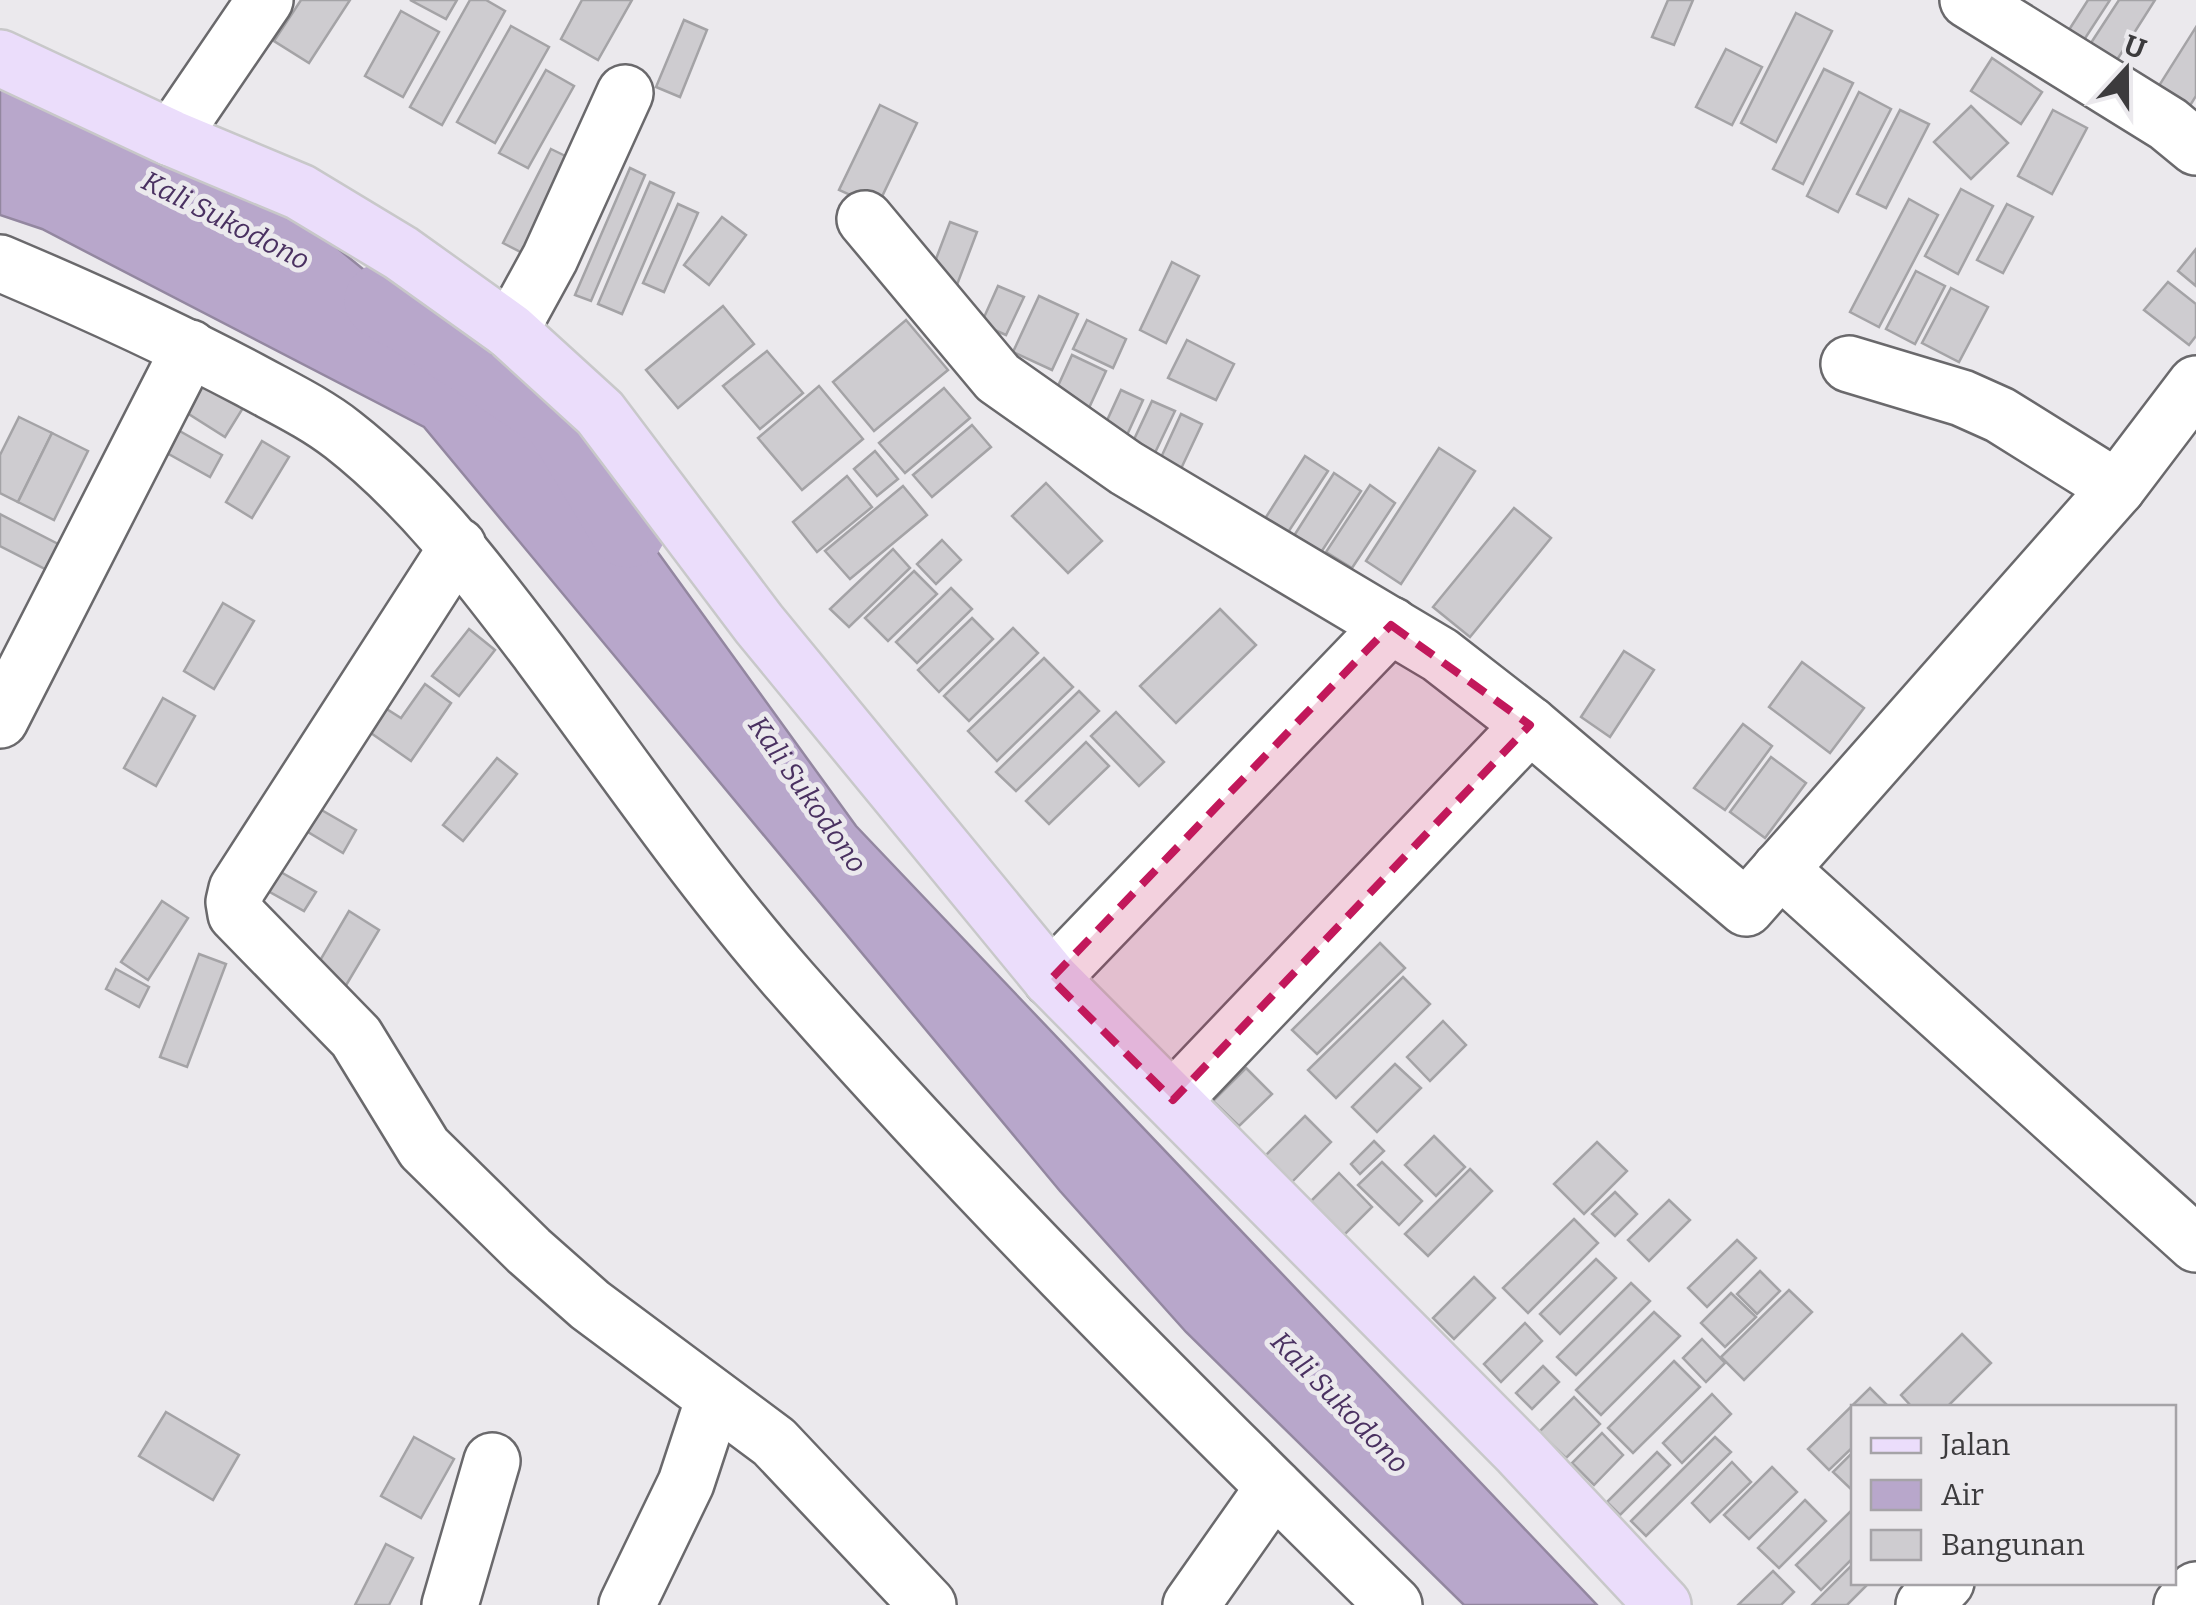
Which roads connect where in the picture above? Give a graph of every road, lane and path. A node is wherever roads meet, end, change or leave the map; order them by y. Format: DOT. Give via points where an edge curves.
graph roads {
  1 [pos="264,0"];
  2 [pos="1968,0"];
  3 [pos="0,58"];
  4 [pos="625,93"];
  5 [pos="171,138"];
  6 [pos="2196,148"];
  7 [pos="865,219"];
  8 [pos="0,263"];
  9 [pos="510,331"];
  10 [pos="190,348"];
  11 [pos="1849,364"];
  12 [pos="2196,384"];
  13 [pos="2117,488"];
  14 [pos="458,546"];
  15 [pos="1392,625"];
  16 [pos="0,720"];
  17 [pos="1530,726"];
  18 [pos="1780,869"];
  19 [pos="1051,979"];
  20 [pos="1173,1100"];
  21 [pos="2196,1244"];
  22 [pos="714,1398"];
  23 [pos="492,1461"];
  24 [pos="1274,1487"];
  25 [pos="1943,1585"];
  26 [pos="2196,1590"];
  27 [pos="450,1605"];
  28 [pos="627,1605"];
  29 [pos="928,1605"];
  30 [pos="1191,1605"];
  31 [pos="1394,1605"];
  32 [pos="1663,1605"];
  33 [pos="1924,1605"];
  34 [pos="2182,1605"];
  1 -- 5 [label="street"];
  2 -- 6 [label="street"];
  3 -- 5 [label="main road"];
  4 -- 9 [label="street"];
  5 -- 9 [label="main road" via="300,192"];
  7 -- 15 [label="street" via="998,378 1126,468"];
  8 -- 10 [label="street"];
  9 -- 19 [label="main road" via="600,413 771,640"];
  10 -- 14 [label="street" via="340,432"];
  10 -- 16 [label="street"];
  11 -- 13 [label="street" via="2000,415"];
  12 -- 13 [label="street"];
  13 -- 18 [label="street"];
  14 -- 22 [label="street" via="247,872 236,914 356,1036 424,1148 590,1305"];
  14 -- 24 [label="street" via="684,852 786,977 896,1100"];
  15 -- 17 [label="street"];
  15 -- 19 [label="street"];
  17 -- 18 [label="street" via="1746,908"];
  17 -- 20 [label="street"];
  18 -- 21 [label="street"];
  19 -- 20 [label="main road"];
  20 -- 32 [label="main road"];
  22 -- 28 [label="street" via="686,1483"];
  22 -- 29 [label="street" via="774,1442"];
  23 -- 27 [label="street"];
  24 -- 30 [label="street"];
  24 -- 31 [label="street"];
  25 -- 33 [label="street"];
  26 -- 34 [label="street"];
}
